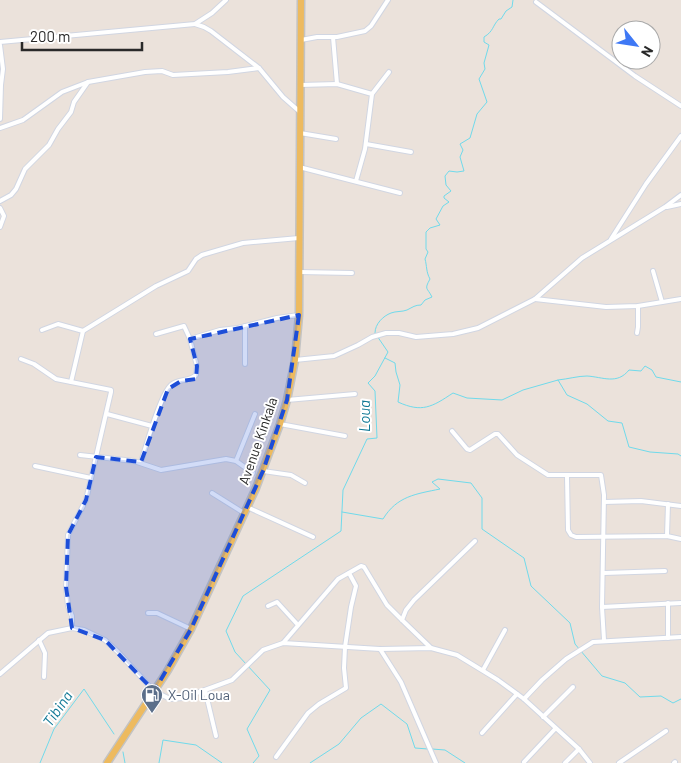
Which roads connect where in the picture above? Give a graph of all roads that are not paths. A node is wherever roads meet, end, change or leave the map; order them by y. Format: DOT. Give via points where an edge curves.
graph roads {
  1 [pos="226,0"];
  2 [pos="301,0"];
  3 [pos="388,0"];
  4 [pos="536,2"];
  5 [pos="195,24"];
  6 [pos="333,37"];
  7 [pos="301,40"];
  8 [pos="0,44"];
  9 [pos="259,68"];
  10 [pos="390,72"];
  11 [pos="88,82"];
  12 [pos="337,84"];
  13 [pos="300,85"];
  14 [pos="372,94"];
  15 [pos="681,106"];
  16 [pos="301,113"];
  17 [pos="0,119"];
  18 [pos="0,128"];
  19 [pos="300,133"];
  20 [pos="681,136"];
  21 [pos="336,139"];
  22 [pos="366,144"];
  23 [pos="411,152"];
  24 [pos="299,167"];
  25 [pos="356,181"];
  26 [pos="400,194"];
  27 [pos="681,195"];
  28 [pos="0,201"];
  29 [pos="681,204"];
  30 [pos="664,207"];
  31 [pos="0,208"];
  32 [pos="0,227"];
  33 [pos="299,238"];
  34 [pos="610,240"];
  35 [pos="653,271"];
  36 [pos="299,272"];
  37 [pos="352,273"];
  38 [pos="535,299"];
  39 [pos="681,299"];
  40 [pos="662,302"];
  41 [pos="638,306"];
  42 [pos="299,315"];
  43 [pos="245,326"];
  44 [pos="42,330"];
  45 [pos="83,330"];
  46 [pos="637,333"];
  47 [pos="156,334"];
  48 [pos="190,339"];
  49 [pos="21,359"];
  50 [pos="295,360"];
  51 [pos="245,364"];
  52 [pos="71,382"];
  53 [pos="355,394"];
  54 [pos="287,400"];
  55 [pos="106,414"];
  56 [pos="255,414"];
  57 [pos="280,424"];
  58 [pos="152,426"];
  59 [pos="452,431"];
  60 [pos="345,436"];
  61 [pos="80,455"];
  62 [pos="96,457"];
  63 [pos="236,461"];
  64 [pos="141,462"];
  65 [pos="35,466"];
  66 [pos="262,471"];
  67 [pos="253,473"];
  68 [pos="567,476"];
  69 [pos="91,478"];
  70 [pos="304,483"];
  71 [pos="212,493"];
  72 [pos="604,502"];
  73 [pos="668,504"];
  74 [pos="681,506"];
  75 [pos="246,510"];
  76 [pos="603,536"];
  77 [pos="667,536"];
  78 [pos="313,537"];
  79 [pos="681,539"];
  80 [pos="474,540"];
  81 [pos="665,571"];
  82 [pos="349,572"];
  83 [pos="604,573"];
  84 [pos="668,603"];
  85 [pos="681,603"];
  86 [pos="268,606"];
  87 [pos="602,608"];
  88 [pos="148,613"];
  89 [pos="402,620"];
  90 [pos="298,625"];
  91 [pos="72,628"];
  92 [pos="191,629"];
  93 [pos="505,630"];
  94 [pos="668,638"];
  95 [pos="681,638"];
  96 [pos="39,640"];
  97 [pos="604,640"];
  98 [pos="283,643"];
  99 [pos="346,647"];
  100 [pos="431,648"];
  101 [pos="380,649"];
  102 [pos="483,670"];
  103 [pos="0,674"];
  104 [pos="44,677"];
  105 [pos="573,687"];
  106 [pos="205,690"];
  107 [pos="154,691"];
  108 [pos="517,694"];
  109 [pos="524,700"];
  110 [pos="543,716"];
  111 [pos="555,729"];
  112 [pos="666,730"];
  113 [pos="482,732"];
  114 [pos="216,736"];
  115 [pos="579,750"];
  116 [pos="276,757"];
  117 [pos="524,762"];
  118 [pos="107,763"];
  119 [pos="436,763"];
  120 [pos="565,763"];
  121 [pos="590,763"];
  122 [pos="619,763"];
  1 -- 5 [label="street"];
  2 -- 7 [label="main road, Avenue Kinkala"];
  3 -- 6 [label="street" via="365,31"];
  4 -- 15 [label="street"];
  5 -- 8 [label="street"];
  5 -- 9 [label="street" via="204,27"];
  6 -- 7 [label="street"];
  6 -- 12 [label="street"];
  7 -- 13 [label="main road, Avenue Kinkala"];
  8 -- 17 [label="street" via="3,69"];
  9 -- 11 [label="street" via="173,75 145,72"];
  9 -- 16 [label="street"];
  10 -- 14 [label="street"];
  11 -- 18 [label="street" via="62,92 23,120"];
  11 -- 28 [label="street" via="49,145 25,168 16,189"];
  12 -- 13 [label="street"];
  12 -- 14 [label="street"];
  13 -- 16 [label="main road, Avenue Kinkala"];
  14 -- 22 [label="street"];
  16 -- 19 [label="main road, Avenue Kinkala"];
  19 -- 21 [label="street"];
  19 -- 24 [label="main road, Avenue Kinkala"];
  20 -- 34 [label="street"];
  22 -- 23 [label="street"];
  22 -- 25 [label="street"];
  24 -- 25 [label="street"];
  24 -- 33 [label="main road, Avenue Kinkala"];
  25 -- 26 [label="street"];
  27 -- 30 [label="street"];
  29 -- 30 [label="street"];
  30 -- 34 [label="street"];
  31 -- 32 [label="street" via="4,216"];
  33 -- 36 [label="main road, Avenue Kinkala"];
  33 -- 45 [label="street" via="218,248 202,255 188,271 156,286"];
  34 -- 38 [label="street" via="582,258"];
  35 -- 40 [label="street"];
  36 -- 37 [label="street"];
  36 -- 42 [label="main road, Avenue Kinkala"];
  38 -- 41 [label="street" via="606,307"];
  38 -- 50 [label="street" via="463,333 416,337 399,333 378,335 334,356"];
  39 -- 40 [label="street"];
  40 -- 41 [label="street"];
  41 -- 46 [label="street"];
  42 -- 43 [label="street"];
  42 -- 50 [label="main road, Avenue Kinkala"];
  43 -- 48 [label="street"];
  43 -- 51 [label="street"];
  44 -- 45 [label="street" via="58,324"];
  45 -- 52 [label="street"];
  47 -- 48 [label="street" via="184,326"];
  48 -- 58 [label="street" via="196,375 191,380 172,384"];
  49 -- 52 [label="street" via="51,377"];
  50 -- 54 [label="main road, Avenue Kinkala"];
  52 -- 55 [label="street" via="111,390"];
  53 -- 54 [label="street"];
  54 -- 57 [label="main road, Avenue Kinkala"];
  55 -- 58 [label="street"];
  55 -- 62 [label="street"];
  56 -- 63 [label="street"];
  57 -- 60 [label="street"];
  57 -- 66 [label="main road, Avenue Kinkala"];
  58 -- 64 [label="street"];
  59 -- 68 [label="street" via="470,450 498,434 517,455 543,473"];
  61 -- 62 [label="street"];
  62 -- 64 [label="street"];
  62 -- 69 [label="street"];
  63 -- 64 [label="street" via="221,459 162,470"];
  63 -- 67 [label="street"];
  65 -- 69 [label="street"];
  66 -- 70 [label="street" via="291,475"];
  66 -- 75 [label="main road, Avenue Kinkala"];
  68 -- 72 [label="street" via="601,475"];
  68 -- 76 [label="street" via="569,533 576,537"];
  69 -- 91 [label="street" via="86,500 68,535 66,587"];
  71 -- 75 [label="street"];
  72 -- 73 [label="street"];
  72 -- 76 [label="street"];
  73 -- 74 [label="street"];
  73 -- 77 [label="street"];
  75 -- 78 [label="street"];
  75 -- 92 [label="main road, Avenue Kinkala"];
  76 -- 77 [label="street"];
  76 -- 83 [label="street"];
  77 -- 79 [label="street"];
  80 -- 89 [label="street" via="414,600"];
  81 -- 83 [label="street"];
  82 -- 89 [label="street" via="364,567 387,605"];
  82 -- 90 [label="street" via="338,579"];
  82 -- 99 [label="street" via="356,592"];
  83 -- 87 [label="street"];
  84 -- 85 [label="street"];
  84 -- 87 [label="street"];
  84 -- 94 [label="street"];
  86 -- 90 [label="street" via="277,602"];
  87 -- 97 [label="street"];
  88 -- 92 [label="street" via="158,612"];
  89 -- 100 [label="street"];
  90 -- 98 [label="street"];
  91 -- 96 [label="street" via="48,633"];
  91 -- 107 [label="street" via="105,640"];
  92 -- 107 [label="main road, Avenue Kinkala"];
  93 -- 102 [label="street"];
  94 -- 95 [label="street"];
  94 -- 97 [label="street"];
  96 -- 103 [label="street"];
  96 -- 104 [label="street" via="46,653"];
  97 -- 109 [label="street" via="592,642 566,659"];
  98 -- 99 [label="street"];
  98 -- 106 [label="street" via="263,650 232,680"];
  99 -- 101 [label="street"];
  99 -- 116 [label="street" via="346,688 308,713"];
  100 -- 101 [label="street"];
  100 -- 102 [label="street" via="457,655"];
  101 -- 119 [label="street" via="400,682"];
  102 -- 108 [label="street"];
  105 -- 110 [label="street"];
  106 -- 107 [label="street" via="176,699"];
  106 -- 114 [label="street"];
  107 -- 118 [label="main road, Avenue Kinkala"];
  108 -- 109 [label="street"];
  108 -- 113 [label="street"];
  109 -- 110 [label="street"];
  110 -- 111 [label="street"];
  111 -- 115 [label="street"];
  111 -- 117 [label="street"];
  112 -- 122 [label="street"];
  115 -- 120 [label="street"];
  115 -- 121 [label="street"];
}
